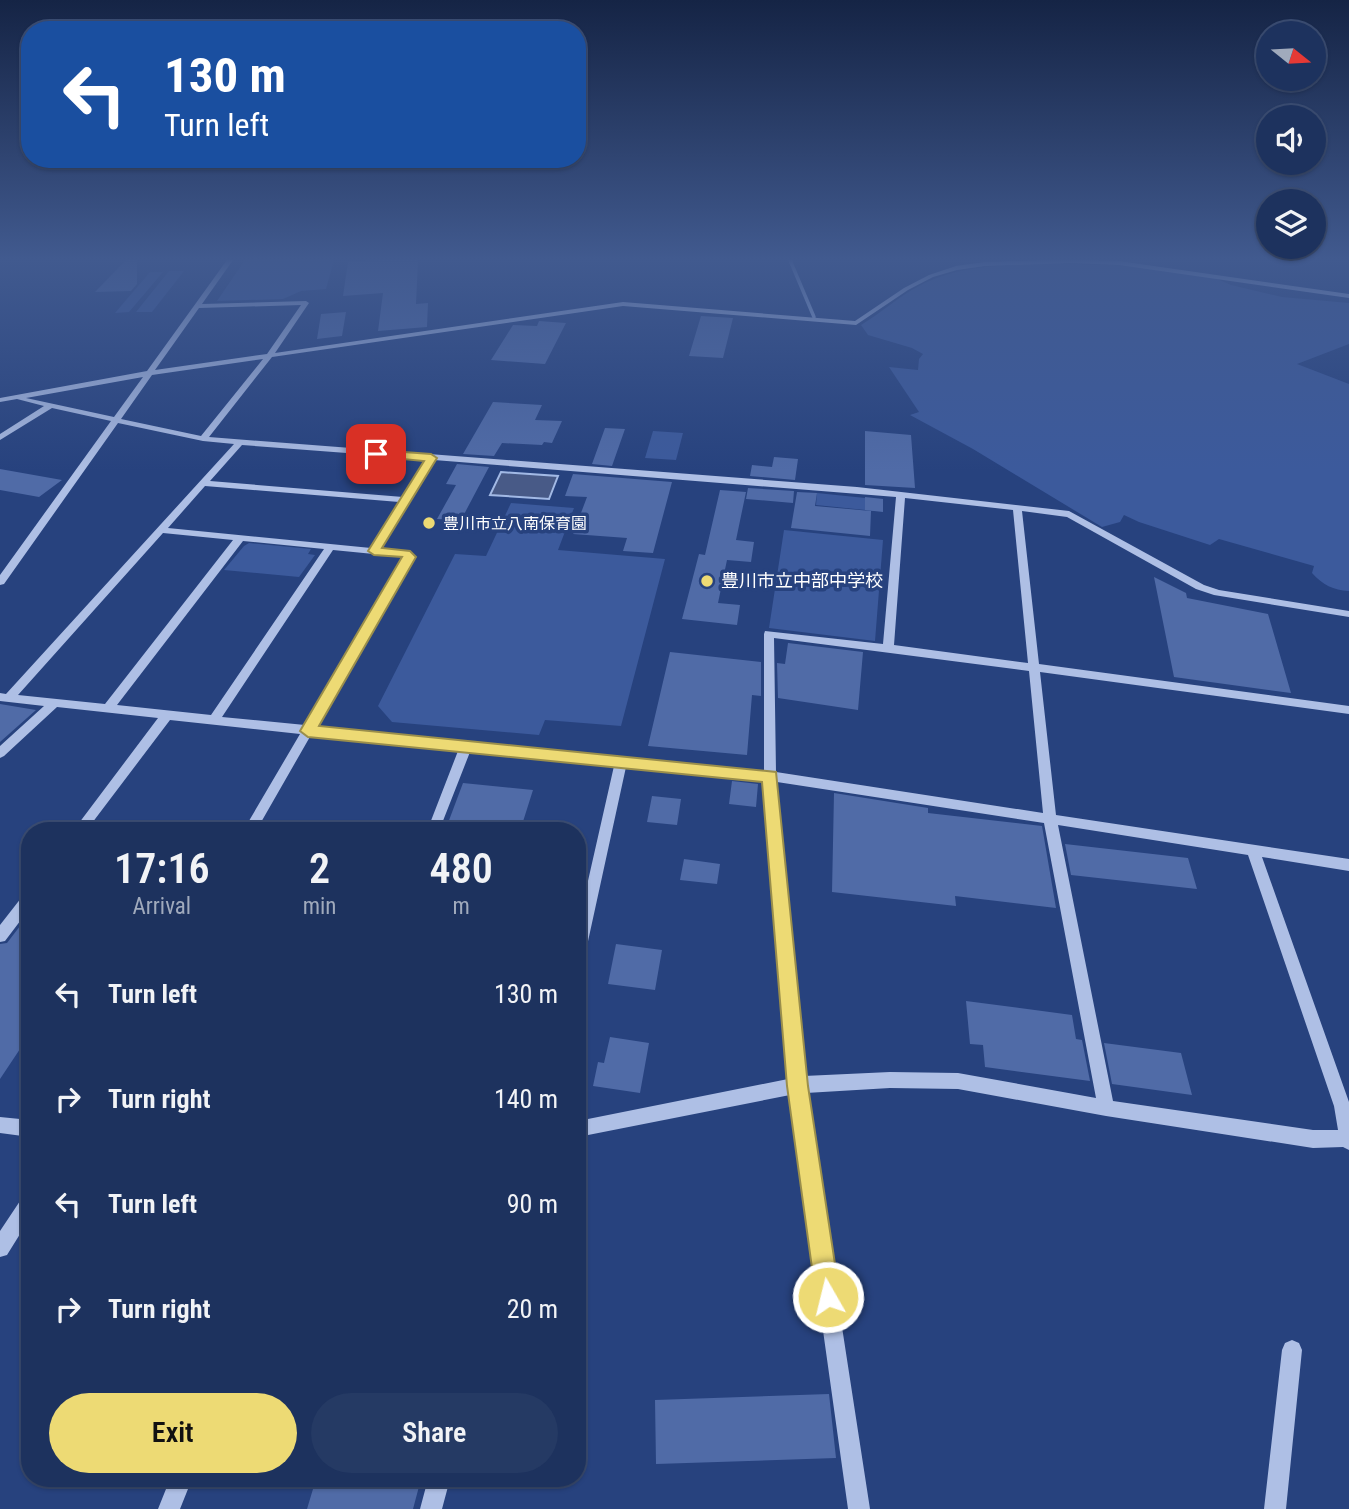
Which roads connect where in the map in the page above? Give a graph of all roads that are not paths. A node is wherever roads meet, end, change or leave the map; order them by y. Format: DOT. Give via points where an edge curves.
graph roads {
  1 [pos="180,330"];
  2 [pos="287,330"];
  3 [pos="443,330"];
  4 [pos="269,356"];
  5 [pos="150,373"];
  6 [pos="14,398"];
  7 [pos="0,400"];
  8 [pos="50,406"];
  9 [pos="117,420"];
  10 [pos="0,439"];
  11 [pos="203,439"];
  12 [pos="239,443"];
  13 [pos="431,458"];
  14 [pos="204,483"];
  15 [pos="901,494"];
  16 [pos="405,500"];
  17 [pos="1017,508"];
  18 [pos="161,530"];
  19 [pos="240,538"];
  20 [pos="330,547"];
  21 [pos="374,551"];
  22 [pos="0,582"];
  23 [pos="1349,614"];
  24 [pos="888,648"];
  25 [pos="1032,667"];
  26 [pos="5,698"];
  27 [pos="54,703"];
  28 [pos="108,709"];
  29 [pos="1349,710"];
  30 [pos="167,715"];
  31 [pos="213,721"];
  32 [pos="308,731"];
  33 [pos="466,747"];
  34 [pos="0,753"];
  35 [pos="621,763"];
  36 [pos="770,776"];
  37 [pos="1050,820"];
  38 [pos="86,822"];
  39 [pos="254,822"];
  40 [pos="437,822"];
  41 [pos="1253,850"];
  42 [pos="1349,864"];
  43 [pos="21,909"];
  44 [pos="586,919"];
  45 [pos="0,936"];
  46 [pos="797,1086"];
  47 [pos="1106,1108"];
  48 [pos="0,1125"];
  49 [pos="586,1127"];
  50 [pos="21,1128"];
  51 [pos="1348,1139"];
  52 [pos="21,1215"];
  53 [pos="0,1248"];
  54 [pos="1292,1350"];
  55 [pos="178,1487"];
  56 [pos="437,1487"];
  57 [pos="169,1509"];
  58 [pos="431,1509"];
  59 [pos="859,1509"];
  60 [pos="1275,1509"];
  1 -- 5 [label="street"];
  2 -- 4 [label="street"];
  3 -- 4 [label="street"];
  4 -- 5 [label="street"];
  4 -- 11 [label="street"];
  5 -- 6 [label="street"];
  5 -- 9 [label="street"];
  6 -- 7 [label="street"];
  6 -- 8 [label="street"];
  8 -- 9 [label="street"];
  8 -- 10 [label="street"];
  9 -- 11 [label="street"];
  9 -- 22 [label="street"];
  11 -- 12 [label="street"];
  12 -- 13 [label="street"];
  12 -- 14 [label="street"];
  13 -- 15 [label="street"];
  13 -- 16 [label="street"];
  14 -- 16 [label="street"];
  14 -- 18 [label="street"];
  15 -- 17 [label="street"];
  15 -- 24 [label="street"];
  16 -- 21 [label="street"];
  17 -- 23 [label="street" via="1069,514 1209,590"];
  17 -- 25 [label="street"];
  18 -- 19 [label="street"];
  18 -- 26 [label="street"];
  19 -- 20 [label="street"];
  19 -- 28 [label="street"];
  20 -- 21 [label="street"];
  20 -- 31 [label="street"];
  21 -- 32 [label="street" via="409,557"];
  24 -- 25 [label="street"];
  24 -- 36 [label="street" via="769,634"];
  25 -- 29 [label="street"];
  25 -- 37 [label="street"];
  26 -- 27 [label="street"];
  27 -- 28 [label="street"];
  27 -- 34 [label="street"];
  28 -- 30 [label="street"];
  30 -- 31 [label="street"];
  30 -- 38 [label="street"];
  31 -- 32 [label="street"];
  32 -- 33 [label="street"];
  32 -- 39 [label="street"];
  33 -- 35 [label="street"];
  33 -- 40 [label="street"];
  35 -- 36 [label="street"];
  35 -- 44 [label="street"];
  36 -- 37 [label="street"];
  36 -- 46 [label="street"];
  37 -- 41 [label="street"];
  37 -- 47 [label="street"];
  41 -- 42 [label="street"];
  41 -- 51 [label="street" via="1342,1106"];
  43 -- 45 [label="street"];
  46 -- 47 [label="street" via="958,1081"];
  46 -- 49 [label="street"];
  46 -- 59 [label="street"];
  47 -- 51 [label="street" via="1313,1139"];
  48 -- 50 [label="street"];
  52 -- 53 [label="street"];
  54 -- 60 [label="street"];
  55 -- 57 [label="street"];
  56 -- 58 [label="street"];
}
